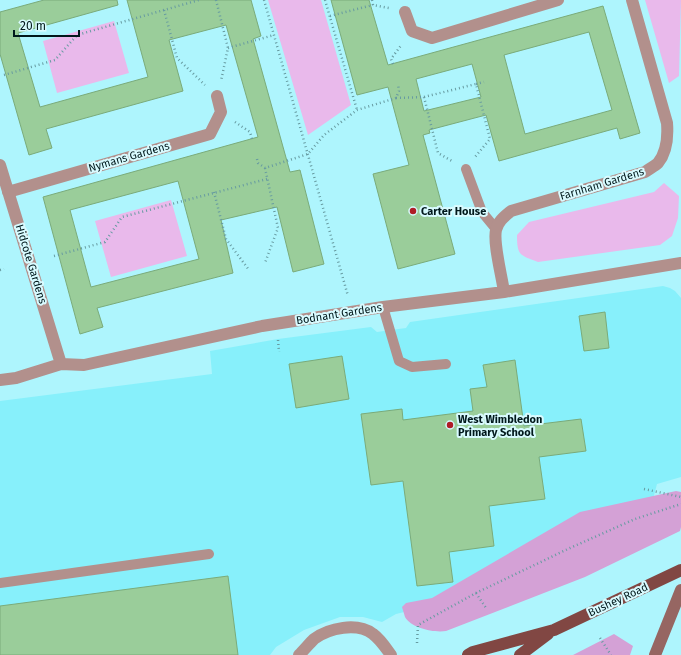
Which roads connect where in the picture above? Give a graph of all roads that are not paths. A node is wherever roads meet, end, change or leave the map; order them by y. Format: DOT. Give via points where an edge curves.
graph roads {
  1 [pos="558,0"];
  2 [pos="632,0"];
  3 [pos="405,12"];
  4 [pos="217,96"];
  5 [pos="0,165"];
  6 [pos="466,169"];
  7 [pos="8,192"];
  8 [pos="496,229"];
  9 [pos="681,263"];
  10 [pos="504,292"];
  11 [pos="383,307"];
  12 [pos="62,364"];
  13 [pos="446,364"];
  14 [pos="0,380"];
  15 [pos="209,554"];
  16 [pos="681,570"];
  17 [pos="0,583"];
  18 [pos="681,590"];
  19 [pos="554,630"];
  20 [pos="299,655"];
  21 [pos="391,655"];
  22 [pos="468,655"];
  23 [pos="520,655"];
  24 [pos="655,655"];
  1 -- 3 [label="street" via="432,38 412,31"];
  2 -- 8 [label="street, Farnham Gardens" via="667,123 665,150 658,163 645,172 511,211"];
  4 -- 7 [label="street, Nymans Gardens" via="221,112 210,134"];
  5 -- 7 [label="street, Hidcote Gardens"];
  6 -- 8 [label="lane" via="482,212"];
  7 -- 12 [label="street, Hidcote Gardens"];
  8 -- 10 [label="street" via="495,239"];
  9 -- 10 [label="street, Bodnant Gardens"];
  10 -- 11 [label="street, Bodnant Gardens"];
  11 -- 12 [label="street, Bodnant Gardens" via="262,326 84,365"];
  11 -- 13 [label="lane" via="399,361 412,368"];
  12 -- 14 [label="street, Bodnant Gardens" via="16,378"];
  15 -- 17 [label="lane"];
  16 -- 19 [label="main road, Bushey Road"];
  18 -- 24 [label="main road"];
  19 -- 22 [label="main road, Bushey Road"];
  19 -- 23 [label="main road, Bushey Road"];
  20 -- 21 [label="street" via="314,639 332,630 346,627 373,633"];
}
